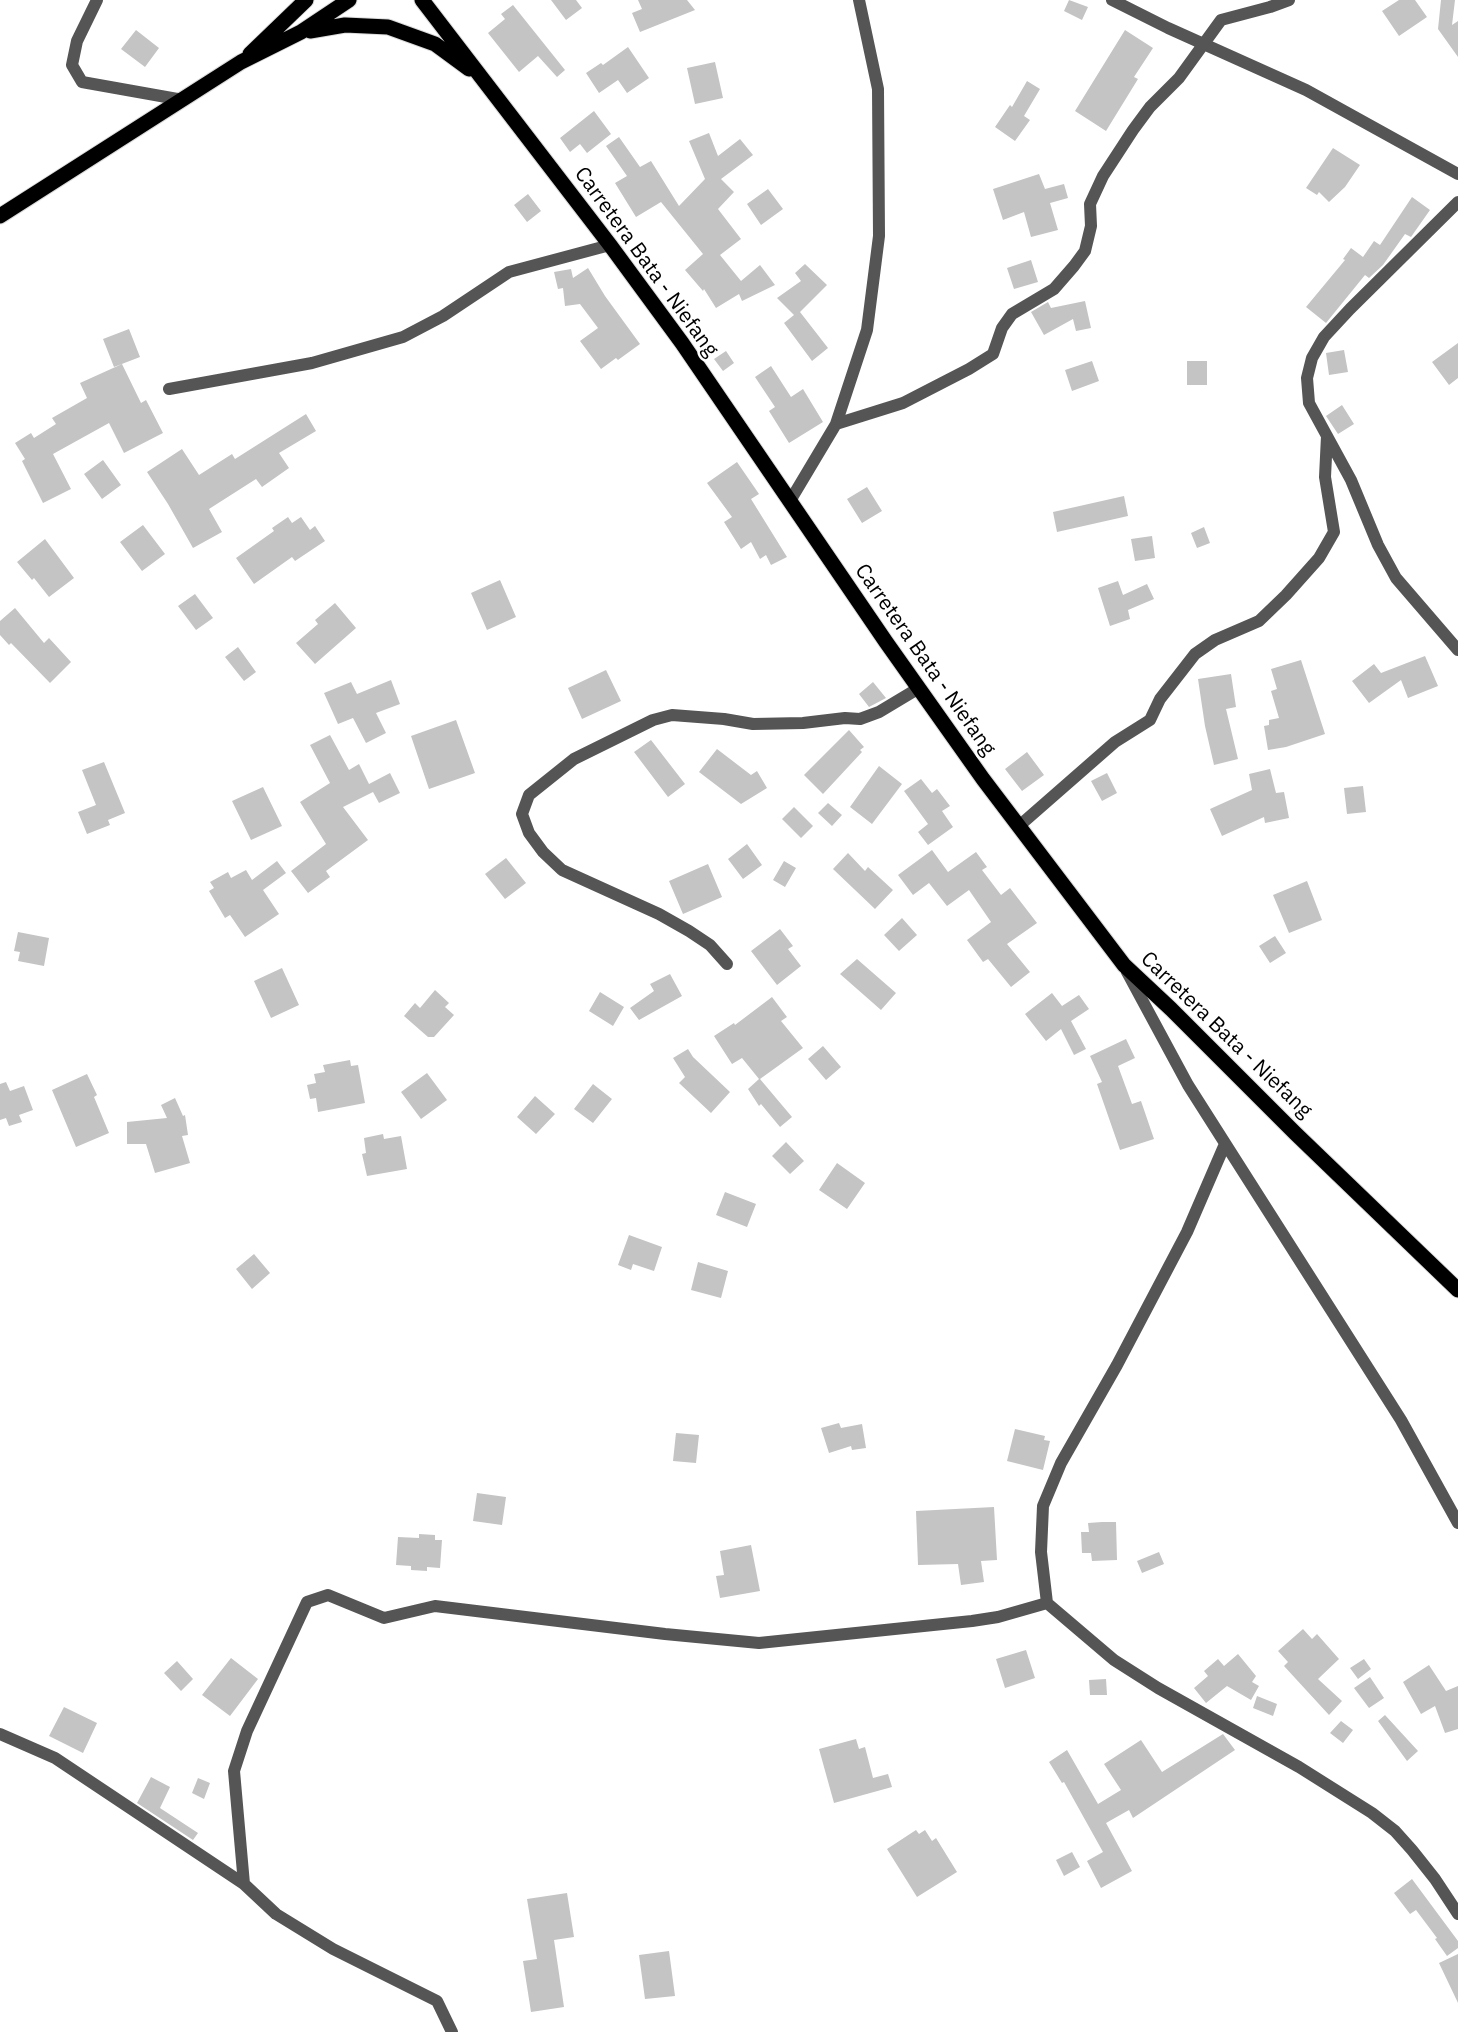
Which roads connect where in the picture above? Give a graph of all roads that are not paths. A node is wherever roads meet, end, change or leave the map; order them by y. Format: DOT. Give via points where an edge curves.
graph roads {
  1 [pos="98,0"];
  2 [pos="287,0"];
  3 [pos="306,0"];
  4 [pos="349,0"];
  5 [pos="422,0"];
  6 [pos="433,0"];
  7 [pos="859,0"];
  8 [pos="1112,0"];
  9 [pos="1289,0"];
  10 [pos="435,17"];
  11 [pos="301,32"];
  12 [pos="261,43"];
  13 [pos="1203,43"];
  14 [pos="241,63"];
  15 [pos="483,78"];
  16 [pos="183,100"];
  17 [pos="1458,174"];
  18 [pos="1458,202"];
  19 [pos="0,216"];
  20 [pos="610,245"];
  21 [pos="169,389"];
  22 [pos="836,424"];
  23 [pos="1327,435"];
  24 [pos="790,501"];
  25 [pos="1458,650"];
  26 [pos="919,688"];
  27 [pos="1019,826"];
  28 [pos="727,964"];
  29 [pos="1124,965"];
  30 [pos="1225,1144"];
  31 [pos="1458,1290"];
  32 [pos="1458,1523"];
  33 [pos="1047,1603"];
  34 [pos="0,1734"];
  35 [pos="244,1884"];
  36 [pos="1458,1914"];
  37 [pos="452,2032"];
  1 -- 16 [label="street" via="77,41 72,65 82,82"];
  2 -- 12 [label="main road"];
  3 -- 12 [label="main road"];
  4 -- 11 [label="main road"];
  5 -- 10 [label="main road, Carretera Bata - Niefang"];
  6 -- 10 [label="main road"];
  7 -- 22 [label="street" via="878,89 879,236 867,330"];
  8 -- 13 [label="street"];
  9 -- 13 [label="street" via="1221,20"];
  10 -- 15 [label="main road, Carretera Bata - Niefang"];
  11 -- 14 [label="main road"];
  11 -- 15 [label="main road" via="345,25 388,27 435,44"];
  12 -- 14 [label="main road"];
  13 -- 17 [label="street" via="1306,90"];
  13 -- 22 [label="street" via="1179,78 1150,107 1103,176 1090,204 1091,226 1079,259 1054,289 1012,314 1002,328 993,354 903,403"];
  14 -- 16 [label="main road"];
  15 -- 20 [label="main road, Carretera Bata - Niefang"];
  16 -- 19 [label="main road"];
  18 -- 23 [label="street" via="1350,309 1324,337 1312,358 1307,378 1309,403"];
  20 -- 21 [label="street" via="510,272 404,337 312,363"];
  20 -- 24 [label="main road, Carretera Bata - Niefang"];
  22 -- 24 [label="street"];
  23 -- 25 [label="street" via="1396,578"];
  23 -- 27 [label="street" via="1325,477 1334,532 1319,558 1259,621 1215,640 1195,654 1160,699 1150,720 1115,742"];
  24 -- 26 [label="main road, Carretera Bata - Niefang"];
  26 -- 27 [label="main road, Carretera Bata - Niefang"];
  26 -- 28 [label="street" via="860,719 753,724 672,715 653,720 574,759 529,795 522,814 529,833 562,870 689,931 710,945"];
  27 -- 29 [label="main road, Carretera Bata - Niefang"];
  29 -- 30 [label="street" via="1188,1085"];
  29 -- 31 [label="main road, Carretera Bata - Niefang"];
  30 -- 32 [label="street" via="1401,1420"];
  30 -- 33 [label="street" via="1187,1232 1060,1463 1043,1506 1041,1552"];
  33 -- 35 [label="street" via="972,1621 759,1643 435,1606 384,1618 328,1595 307,1602 247,1731 234,1771"];
  33 -- 36 [label="street" via="1114,1660 1372,1813 1412,1850"];
  34 -- 35 [label="street" via="55,1758"];
  35 -- 37 [label="street" via="276,1914 333,1949 438,2001"];
}
